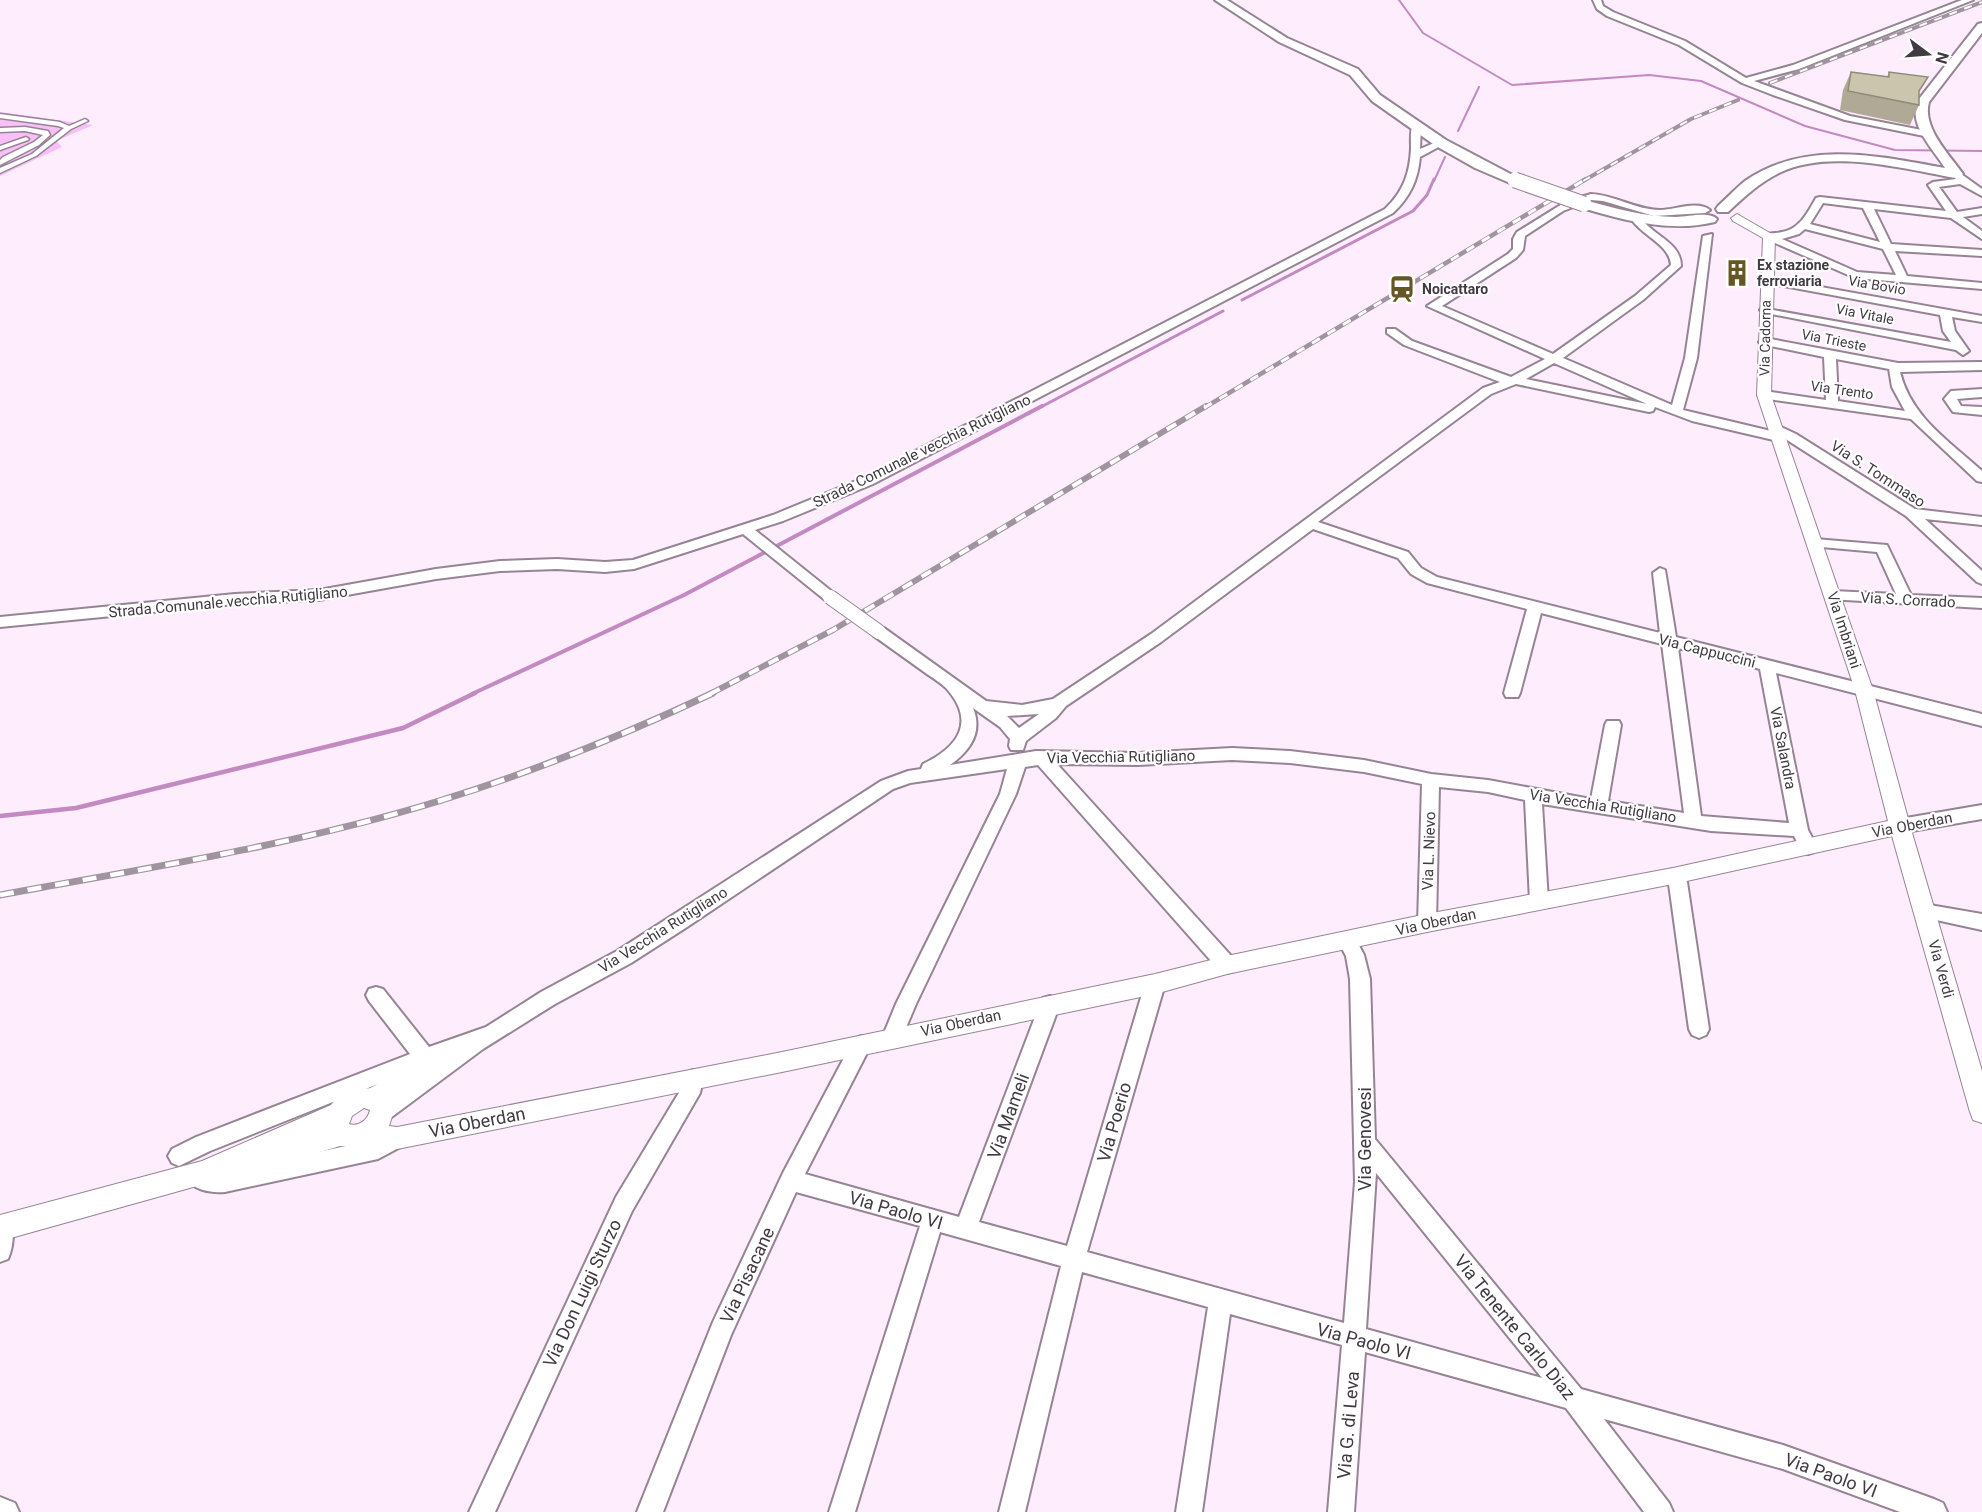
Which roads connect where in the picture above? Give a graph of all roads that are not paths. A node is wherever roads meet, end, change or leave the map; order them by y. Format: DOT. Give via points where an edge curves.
graph roads {
  1 [pos="1220,0"];
  2 [pos="1598,0"];
  3 [pos="1969,0"];
  4 [pos="1982,26"];
  5 [pos="1745,81"];
  6 [pos="0,116"];
  7 [pos="85,121"];
  8 [pos="60,124"];
  9 [pos="1416,126"];
  10 [pos="69,128"];
  11 [pos="0,130"];
  12 [pos="43,132"];
  13 [pos="1929,134"];
  14 [pos="1441,143"];
  15 [pos="0,148"];
  16 [pos="1415,150"];
  17 [pos="1428,150"];
  18 [pos="1457,153"];
  19 [pos="0,169"];
  20 [pos="1959,177"];
  21 [pos="1982,193"];
  22 [pos="1868,207"];
  23 [pos="1723,208"];
  24 [pos="1982,211"];
  25 [pos="1708,214"];
  26 [pos="1954,215"];
  27 [pos="1737,218"];
  28 [pos="1637,220"];
  29 [pos="1805,225"];
  30 [pos="1708,236"];
  31 [pos="1769,236"];
  32 [pos="1982,236"];
  33 [pos="1887,247"];
  34 [pos="1982,253"];
  35 [pos="1903,279"];
  36 [pos="1767,280"];
  37 [pos="1982,286"];
  38 [pos="1766,310"];
  39 [pos="1945,312"];
  40 [pos="1982,319"];
  41 [pos="1391,332"];
  42 [pos="1765,342"];
  43 [pos="1959,347"];
  44 [pos="1830,354"];
  45 [pos="1554,359"];
  46 [pos="1898,367"];
  47 [pos="1980,368"];
  48 [pos="1512,381"];
  49 [pos="1982,394"];
  50 [pos="1764,395"];
  51 [pos="1832,404"];
  52 [pos="1675,411"];
  53 [pos="1982,411"];
  54 [pos="1917,416"];
  55 [pos="1777,433"];
  56 [pos="1982,478"];
  57 [pos="1911,513"];
  58 [pos="1982,521"];
  59 [pos="1311,524"];
  60 [pos="746,529"];
  61 [pos="1815,543"];
  62 [pos="1660,573"];
  63 [pos="1982,579"];
  64 [pos="1833,596"];
  65 [pos="1906,600"];
  66 [pos="1982,603"];
  67 [pos="1535,607"];
  68 [pos="0,622"];
  69 [pos="1670,641"];
  70 [pos="1767,666"];
  71 [pos="950,685"];
  72 [pos="1864,690"];
  73 [pos="1512,693"];
  74 [pos="1060,702"];
  75 [pos="982,703"];
  76 [pos="1982,720"];
  77 [pos="1613,725"];
  78 [pos="964,744"];
  79 [pos="1017,749"];
  80 [pos="1042,758"];
  81 [pos="986,765"];
  82 [pos="908,777"];
  83 [pos="1431,780"];
  84 [pos="1533,796"];
  85 [pos="1598,807"];
  86 [pos="1982,812"];
  87 [pos="1693,820"];
  88 [pos="1900,826"];
  89 [pos="1804,839"];
  90 [pos="1673,876"];
  91 [pos="1539,901"];
  92 [pos="1924,910"];
  93 [pos="1982,922"];
  94 [pos="1427,923"];
  95 [pos="1347,941"];
  96 [pos="1227,965"];
  97 [pos="1155,984"];
  98 [pos="376,995"];
  99 [pos="1050,1004"];
  100 [pos="1700,1029"];
  101 [pos="892,1038"];
  102 [pos="861,1045"];
  103 [pos="431,1065"];
  104 [pos="693,1079"];
  105 [pos="378,1109"];
  106 [pos="1982,1112"];
  107 [pos="345,1128"];
  108 [pos="406,1136"];
  109 [pos="1366,1144"];
  110 [pos="193,1168"];
  111 [pos="791,1180"];
  112 [pos="933,1221"];
  113 [pos="966,1228"];
  114 [pos="1,1235"];
  115 [pos="1074,1260"];
  116 [pos="1220,1301"];
  117 [pos="1354,1339"];
  118 [pos="1572,1398"];
  119 [pos="0,1510"];
  120 [pos="6,1512"];
  121 [pos="482,1512"];
  122 [pos="650,1512"];
  123 [pos="842,1512"];
  124 [pos="1012,1512"];
  125 [pos="1189,1512"];
  126 [pos="1341,1512"];
  127 [pos="1660,1512"];
  128 [pos="1934,1512"];
  1 -- 9 [label="main road" via="1276,36 1354,72 1376,98"];
  2 -- 5 [label="street" via="1600,7 1610,14 1682,43"];
  3 -- 5 [label="street" via="1796,67"];
  4 -- 13 [label="main road" via="1923,102 1922,123"];
  5 -- 13 [label="street" via="1848,118"];
  6 -- 8 [label="street"];
  7 -- 10 [label="street"];
  8 -- 10 [label="street"];
  8 -- 12 [label="street"];
  9 -- 14 [label="main road"];
  9 -- 16 [label="street, Strada Comunale vecchia Rutigliano"];
  10 -- 19 [label="street" via="33,155"];
  11 -- 12 [label="street"];
  12 -- 15 [label="street"];
  12 -- 19 [label="street" via="47,135 44,138 8,156"];
  13 -- 20 [label="main road"];
  14 -- 16 [label="street"];
  14 -- 17 [label="street"];
  14 -- 18 [label="main road"];
  16 -- 17 [label="street"];
  16 -- 60 [label="street, Strada Comunale vecchia Rutigliano" via="1409,189 1389,212 868,481"];
  17 -- 18 [label="street"];
  18 -- 28 [label="main road, bridge" via="1515,180"];
  20 -- 21 [label="street"];
  20 -- 23 [label="main road" via="1870,159 1824,156 1778,168 1740,190"];
  20 -- 26 [label="street" via="1933,186"];
  22 -- 26 [label="street"];
  22 -- 29 [label="street" via="1820,200"];
  22 -- 33 [label="street"];
  23 -- 25 [label="main road"];
  23 -- 27 [label="main road"];
  24 -- 26 [label="street"];
  25 -- 27 [label="main road" via="1727,222"];
  25 -- 28 [label="main road" via="1670,222"];
  25 -- 45 [label="street" via="1685,209 1658,213 1601,197 1581,197 1521,234 1518,250 1512,256 1433,306"];
  26 -- 32 [label="street"];
  27 -- 31 [label="street"];
  28 -- 45 [label="street" via="1643,230 1673,252 1676,266 1639,298"];
  29 -- 31 [label="street" via="1780,236"];
  29 -- 33 [label="street"];
  30 -- 52 [label="street" via="1691,358"];
  31 -- 35 [label="street" via="1855,275"];
  31 -- 36 [label="street, Via Cadorna"];
  33 -- 34 [label="street"];
  33 -- 35 [label="street"];
  35 -- 37 [label="street"];
  36 -- 38 [label="street, Via Cadorna"];
  36 -- 39 [label="street, Via Bovio"];
  38 -- 42 [label="street, Via Cadorna"];
  38 -- 43 [label="street, Via Vitale"];
  39 -- 40 [label="street, Via Bovio"];
  39 -- 43 [label="street" via="1949,331"];
  41 -- 48 [label="street" via="1408,343"];
  42 -- 44 [label="street, Via Trieste"];
  42 -- 50 [label="street, Via Cadorna"];
  43 -- 47 [label="street"];
  44 -- 46 [label="street, Via Trieste"];
  44 -- 51 [label="street"];
  45 -- 48 [label="street"];
  45 -- 52 [label="street"];
  46 -- 47 [label="street, Via Trieste"];
  46 -- 54 [label="street" via="1894,371 1895,381"];
  48 -- 52 [label="street"];
  48 -- 59 [label="street" via="1487,391 1449,416 1311,520"];
  49 -- 53 [label="street" via="1955,394 1950,399 1957,409"];
  50 -- 51 [label="street, Via Trento"];
  50 -- 55 [label="street, Via Cadorna"];
  51 -- 54 [label="street, Via Trento"];
  52 -- 55 [label="street, Via S. Tommaso"];
  54 -- 56 [label="street" via="1942,444"];
  55 -- 57 [label="street, Via S. Tommaso" via="1791,436"];
  55 -- 61 [label="street, Via Imbriani"];
  57 -- 58 [label="street"];
  57 -- 63 [label="street, Via S. Tommaso"];
  59 -- 67 [label="street, Via Cappuccini" via="1403,555 1416,571 1432,580"];
  59 -- 74 [label="street" via="1156,638"];
  60 -- 68 [label="street, Strada Comunale vecchia Rutigliano" via="622,566 500,566 320,595 235,599"];
  60 -- 71 [label="street, bridge"];
  61 -- 64 [label="street, Via Imbriani"];
  61 -- 65 [label="street" via="1882,548"];
  62 -- 69 [label="street"];
  64 -- 65 [label="street, Via S. Corrado"];
  64 -- 72 [label="street, Via Imbriani"];
  65 -- 66 [label="street, Via S. Corrado"];
  67 -- 69 [label="street, Via Cappuccini"];
  67 -- 73 [label="street"];
  69 -- 70 [label="street, Via Cappuccini"];
  69 -- 87 [label="street"];
  70 -- 72 [label="street, Via Cappuccini"];
  70 -- 89 [label="street, Via Salandra"];
  71 -- 75 [label="street"];
  71 -- 78 [label="street" via="969,713"];
  72 -- 76 [label="street, Via Cappuccini"];
  72 -- 88 [label="street, Via Imbriani"];
  74 -- 75 [label="street" via="1019,711"];
  74 -- 79 [label="street"];
  75 -- 79 [label="street" via="1011,727"];
  77 -- 85 [label="street"];
  78 -- 81 [label="street" via="961,759 968,764"];
  78 -- 82 [label="street" via="952,757"];
  79 -- 80 [label="street, Via Vecchia Rutigliano"];
  79 -- 81 [label="street, Via Vecchia Rutigliano"];
  79 -- 101 [label="street, Via Oberdan" via="1008,794"];
  80 -- 83 [label="street, Via Vecchia Rutigliano" via="1255,755 1364,766"];
  80 -- 96 [label="street"];
  81 -- 82 [label="street, Via Vecchia Rutigliano"];
  82 -- 103 [label="street, Via Vecchia Rutigliano" via="886,785 624,957"];
  83 -- 84 [label="street, Via Vecchia Rutigliano"];
  83 -- 94 [label="street, Via L. Nievo"];
  84 -- 85 [label="street, Via Vecchia Rutigliano"];
  84 -- 91 [label="street"];
  85 -- 87 [label="street, Via Vecchia Rutigliano"];
  86 -- 88 [label="street, Via Oberdan"];
  87 -- 89 [label="street, Via Vecchia Rutigliano"];
  88 -- 89 [label="street, Via Oberdan"];
  88 -- 92 [label="street, Via Verdi"];
  89 -- 90 [label="street, Via Oberdan"];
  90 -- 91 [label="street, Via Oberdan"];
  90 -- 100 [label="street" via="1678,882"];
  91 -- 94 [label="street, Via Oberdan"];
  92 -- 93 [label="street"];
  92 -- 106 [label="street, Via Verdi"];
  94 -- 95 [label="street, Via Oberdan"];
  95 -- 96 [label="street, Via Oberdan"];
  95 -- 109 [label="street, Via Genovesi" via="1360,979"];
  96 -- 97 [label="street, Via Oberdan"];
  97 -- 99 [label="street, Via Oberdan"];
  97 -- 115 [label="street, Via Poerio"];
  98 -- 103 [label="street"];
  99 -- 101 [label="street, Via Oberdan"];
  99 -- 113 [label="street, Via Mameli"];
  101 -- 102 [label="street, Via Oberdan"];
  102 -- 104 [label="street, Via Oberdan"];
  102 -- 111 [label="street, Via Pisacane"];
  103 -- 105 [label="street, Via Vecchia Rutigliano"];
  103 -- 110 [label="street, Via Vecchia Rutigliano" via="203,1144"];
  104 -- 108 [label="street, Via Oberdan"];
  104 -- 121 [label="street, Via Don Luigi Sturzo" via="690,1093 620,1212"];
  105 -- 107 [label="street, Via Oberdan" via="371,1131"];
  105 -- 107 [label="street, Via Oberdan" via="356,1099"];
  105 -- 108 [label="street, Via Oberdan"];
  107 -- 108 [label="street, Via Oberdan"];
  107 -- 110 [label="street, Via Oberdan" via="230,1167"];
  108 -- 110 [label="street" via="378,1149 225,1182 211,1183"];
  109 -- 117 [label="street, Via Genovesi"];
  109 -- 118 [label="street, Via Tenente Carlo Diaz"];
  110 -- 114 [label="street, Via Oberdan"];
  111 -- 112 [label="street, Via Paolo VI"];
  111 -- 122 [label="street, Via Pisacane" via="721,1330"];
  112 -- 113 [label="street, Via Paolo VI"];
  112 -- 123 [label="street"];
  113 -- 115 [label="street, Via Paolo VI"];
  115 -- 116 [label="street, Via Paolo VI"];
  115 -- 124 [label="street, Via Poerio"];
  116 -- 117 [label="street, Via Paolo VI"];
  116 -- 125 [label="street"];
  117 -- 118 [label="street, Via Paolo VI"];
  117 -- 126 [label="street, Via G. di Leva"];
  118 -- 127 [label="street, Via Tenente Carlo Diaz"];
  118 -- 128 [label="street, Via Paolo VI" via="1783,1457"];
  119 -- 120 [label="street"];
}
